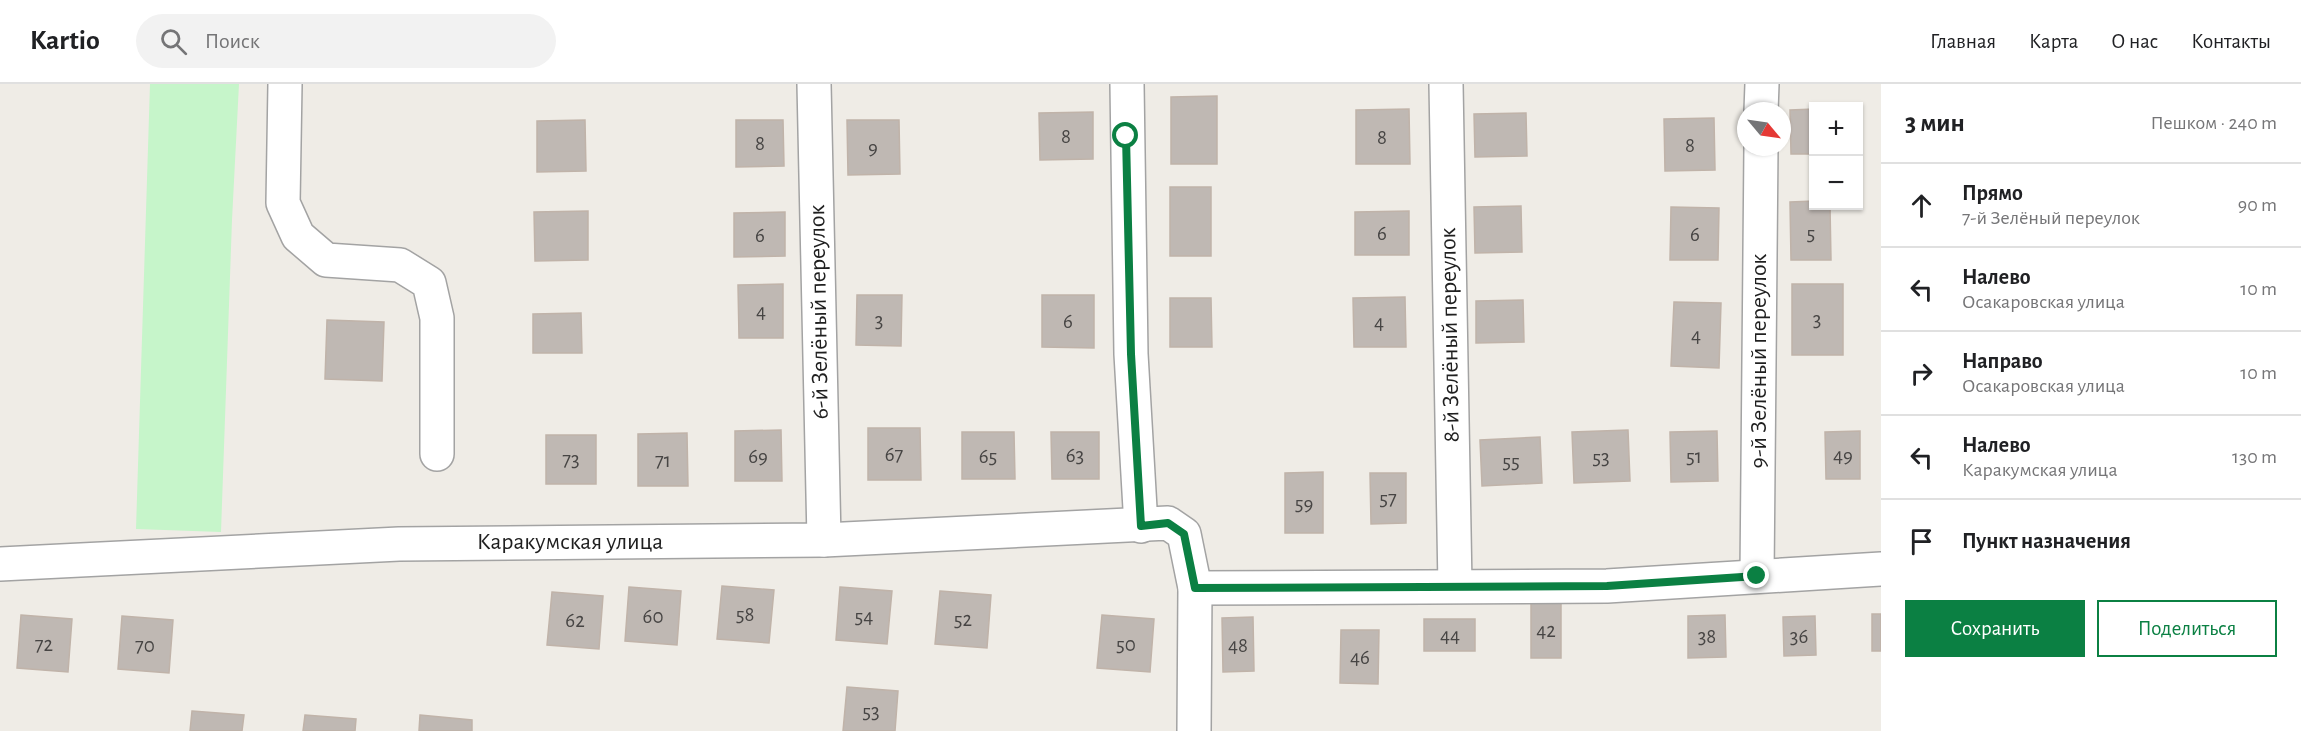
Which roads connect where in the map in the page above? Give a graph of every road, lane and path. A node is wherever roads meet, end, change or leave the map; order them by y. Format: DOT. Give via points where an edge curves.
graph roads {
  1 [pos="285,84"];
  2 [pos="814,84"];
  3 [pos="1126,84"];
  4 [pos="1446,84"];
  5 [pos="1762,84"];
  6 [pos="1761,102"];
  7 [pos="1761,156"];
  8 [pos="437,454"];
  9 [pos="1141,526"];
  10 [pos="824,540"];
  11 [pos="0,564"];
  12 [pos="1881,569"];
  13 [pos="1757,576"];
  14 [pos="1455,586"];
  15 [pos="1195,588"];
  16 [pos="1194,731"];
  1 -- 8 [label="street" via="283,203 298,236 326,260 400,265 429,283 437,318"];
  2 -- 10 [label="street, 6-й Зелёный переулок"];
  3 -- 9 [label="street" via="1131,354"];
  4 -- 14 [label="street, 8-й Зелёный переулок"];
  5 -- 6 [label="street"];
  7 -- 13 [label="street, 9-й Зелёный переулок"];
  9 -- 10 [label="street, Каракумская улица"];
  9 -- 15 [label="street, Каракумская улица" via="1168,523 1184,534"];
  10 -- 11 [label="street, Каракумская улица" via="399,544"];
  12 -- 13 [label="street"];
  13 -- 14 [label="street" via="1607,586"];
  14 -- 15 [label="street"];
  15 -- 16 [label="street, Каракумская улица"];
}
